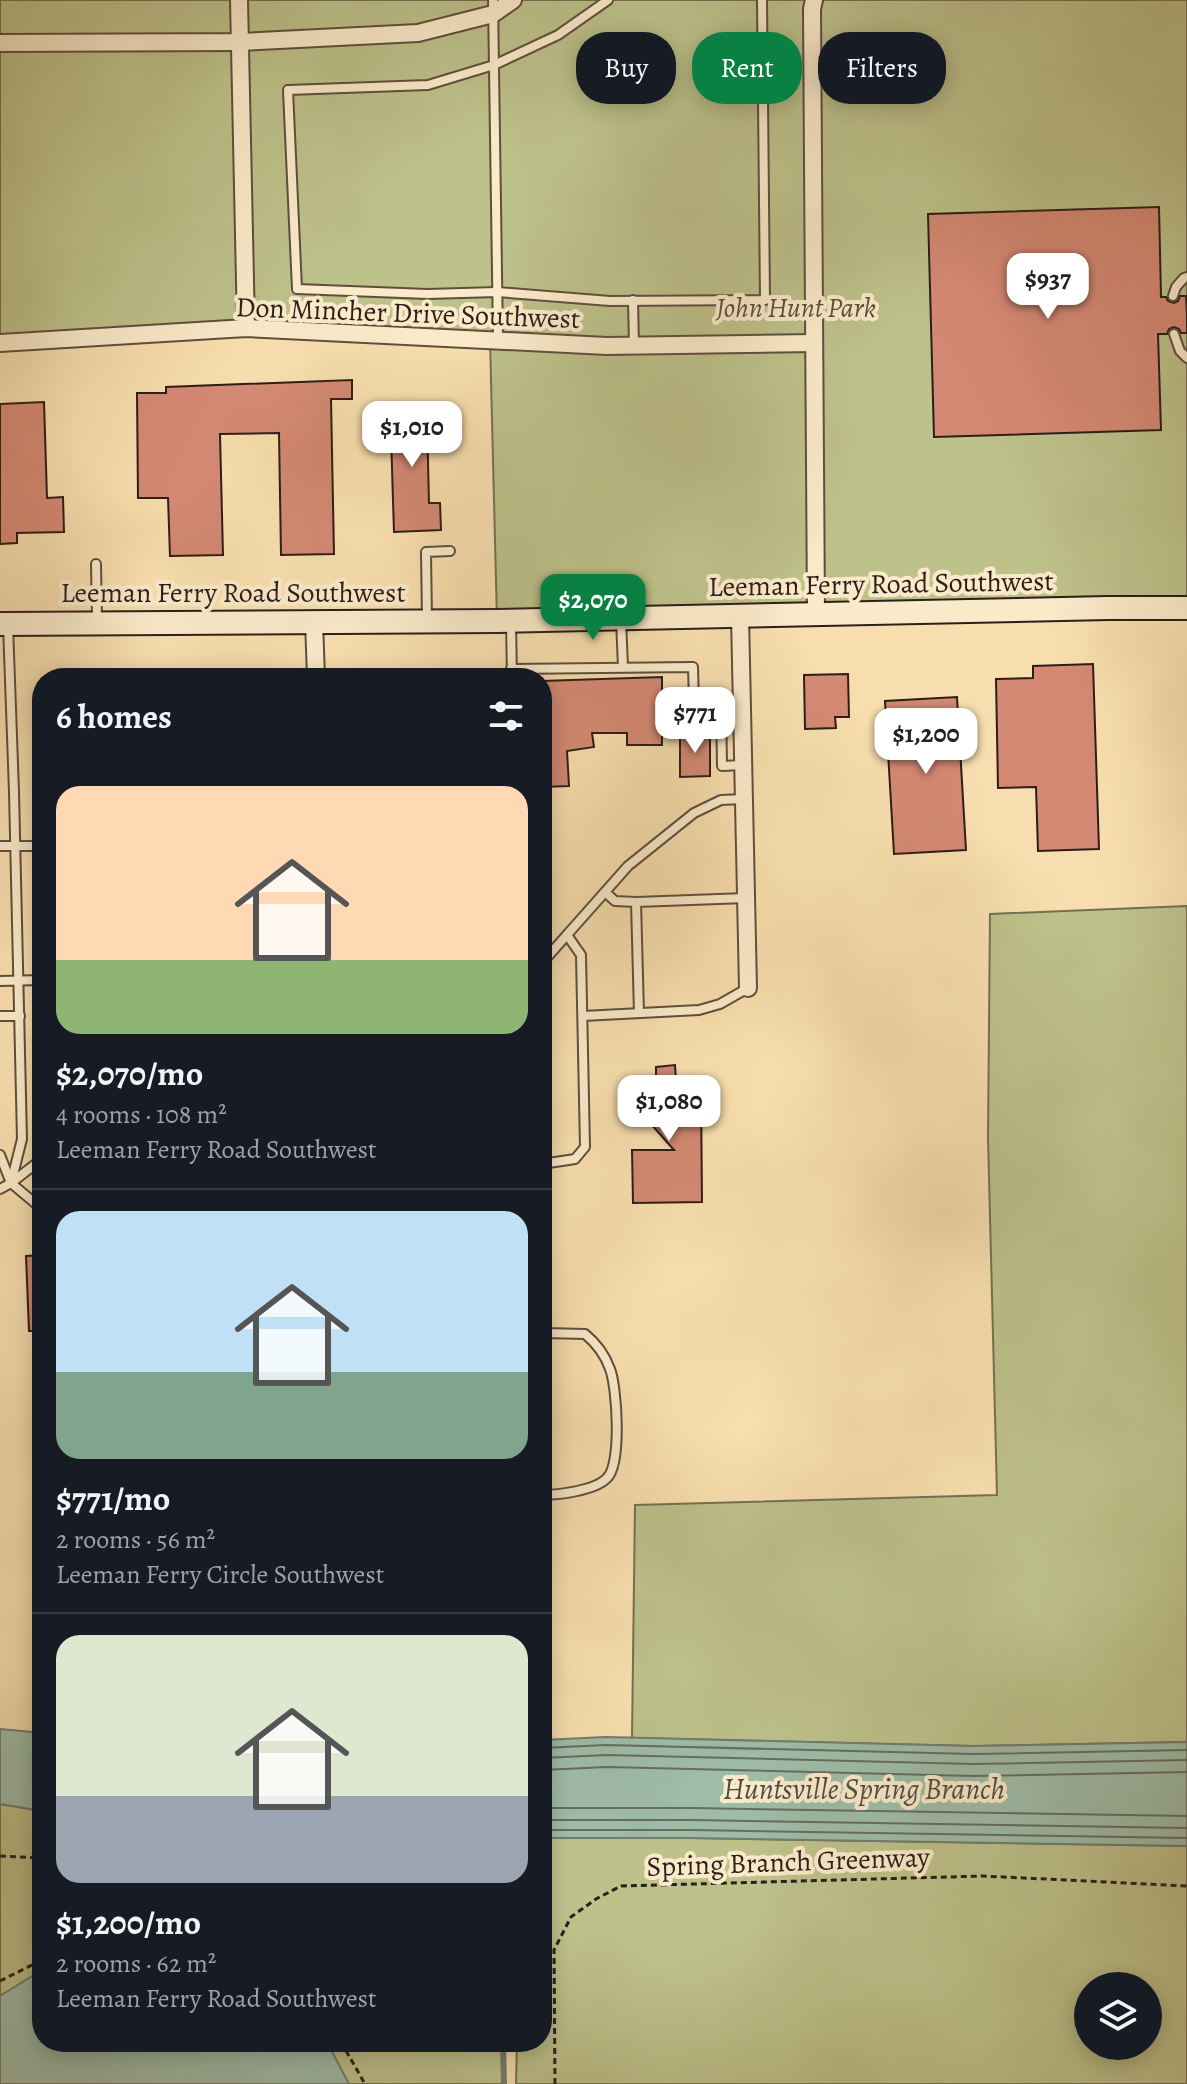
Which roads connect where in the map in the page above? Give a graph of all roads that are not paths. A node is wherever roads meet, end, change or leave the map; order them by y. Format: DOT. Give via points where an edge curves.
graph roads {
  1 [pos="239,0"];
  2 [pos="513,0"];
  3 [pos="608,0"];
  4 [pos="762,0"];
  5 [pos="812,3"];
  6 [pos="493,7"];
  7 [pos="240,42"];
  8 [pos="0,43"];
  9 [pos="494,65"];
  10 [pos="1187,277"];
  11 [pos="497,292"];
  12 [pos="1173,296"];
  13 [pos="633,300"];
  14 [pos="246,328"];
  15 [pos="1174,334"];
  16 [pos="498,340"];
  17 [pos="0,343"];
  18 [pos="814,343"];
  19 [pos="634,346"];
  20 [pos="1187,358"];
  21 [pos="450,551"];
  22 [pos="96,564"];
  23 [pos="1187,608"];
  24 [pos="816,614"];
  25 [pos="740,616"];
  26 [pos="621,619"];
  27 [pos="314,621"];
  28 [pos="428,621"];
  29 [pos="511,621"];
  30 [pos="97,623"];
  31 [pos="4,624"];
  32 [pos="623,667"];
  33 [pos="316,668"];
  34 [pos="512,668"];
  35 [pos="552,671"];
  36 [pos="721,703"];
  37 [pos="742,703"];
  38 [pos="743,765"];
  39 [pos="744,799"];
  40 [pos="0,846"];
  41 [pos="16,846"];
  42 [pos="32,846"];
  43 [pos="605,892"];
  44 [pos="746,898"];
  45 [pos="636,902"];
  46 [pos="567,935"];
  47 [pos="552,952"];
  48 [pos="32,980"];
  49 [pos="0,981"];
  50 [pos="19,981"];
  51 [pos="748,988"];
  52 [pos="639,1013"];
  53 [pos="0,1016"];
  54 [pos="20,1016"];
  55 [pos="583,1016"];
  56 [pos="0,1155"];
  57 [pos="552,1162"];
  58 [pos="32,1167"];
  59 [pos="11,1183"];
  60 [pos="0,1189"];
  61 [pos="32,1201"];
  62 [pos="552,1330"];
  63 [pos="552,1495"];
  1 -- 7 [label="street"];
  2 -- 6 [label="street"];
  3 -- 9 [label="lane" via="558,35"];
  4 -- 13 [label="lane" via="765,300"];
  5 -- 18 [label="street"];
  6 -- 7 [label="street" via="418,33"];
  6 -- 9 [label="lane"];
  7 -- 8 [label="street"];
  7 -- 14 [label="street"];
  9 -- 11 [label="lane"];
  9 -- 11 [label="lane" via="428,85 288,90 297,289"];
  10 -- 12 [label="lane"];
  11 -- 13 [label="lane"];
  11 -- 16 [label="lane"];
  13 -- 19 [label="lane"];
  14 -- 16 [label="street, Don Mincher Drive Southwest"];
  14 -- 17 [label="street, Don Mincher Drive Southwest"];
  15 -- 20 [label="lane"];
  16 -- 19 [label="street, Don Mincher Drive Southwest"];
  18 -- 19 [label="street, Don Mincher Drive Southwest"];
  18 -- 24 [label="street"];
  21 -- 28 [label="lane" via="426,552"];
  22 -- 30 [label="lane"];
  23 -- 24 [label="street, Leeman Ferry Road Southwest"];
  24 -- 25 [label="street, Leeman Ferry Road Southwest"];
  25 -- 26 [label="street, Leeman Ferry Road Southwest"];
  25 -- 37 [label="street"];
  26 -- 29 [label="street, Leeman Ferry Road Southwest"];
  26 -- 32 [label="lane"];
  27 -- 28 [label="street, Leeman Ferry Road Southwest"];
  27 -- 30 [label="street, Leeman Ferry Road Southwest"];
  27 -- 33 [label="street"];
  28 -- 29 [label="street, Leeman Ferry Road Southwest"];
  29 -- 34 [label="lane"];
  30 -- 31 [label="street, Leeman Ferry Road Southwest"];
  31 -- 41 [label="lane"];
  32 -- 35 [label="lane"];
  32 -- 36 [label="lane" via="693,667 694,703"];
  36 -- 37 [label="lane"];
  36 -- 38 [label="lane" via="722,766"];
  37 -- 38 [label="street"];
  38 -- 39 [label="street"];
  39 -- 43 [label="lane" via="721,800 694,813 628,866"];
  39 -- 44 [label="street"];
  40 -- 41 [label="lane"];
  41 -- 42 [label="lane"];
  41 -- 50 [label="lane"];
  43 -- 45 [label="lane" via="615,901"];
  43 -- 46 [label="lane"];
  44 -- 45 [label="lane"];
  44 -- 51 [label="street"];
  45 -- 52 [label="lane"];
  46 -- 47 [label="lane"];
  46 -- 55 [label="lane" via="581,955"];
  48 -- 50 [label="lane"];
  49 -- 50 [label="lane"];
  50 -- 54 [label="lane"];
  51 -- 52 [label="lane" via="699,1010"];
  52 -- 55 [label="lane"];
  53 -- 54 [label="lane"];
  54 -- 59 [label="lane" via="22,1139"];
  55 -- 57 [label="lane" via="585,1147 575,1159"];
  56 -- 59 [label="lane"];
  58 -- 59 [label="lane"];
  59 -- 60 [label="lane"];
  59 -- 61 [label="lane"];
  62 -- 63 [label="lane" via="585,1334 596,1344 610,1369 617,1428 615,1462 608,1478 589,1488"];
}
